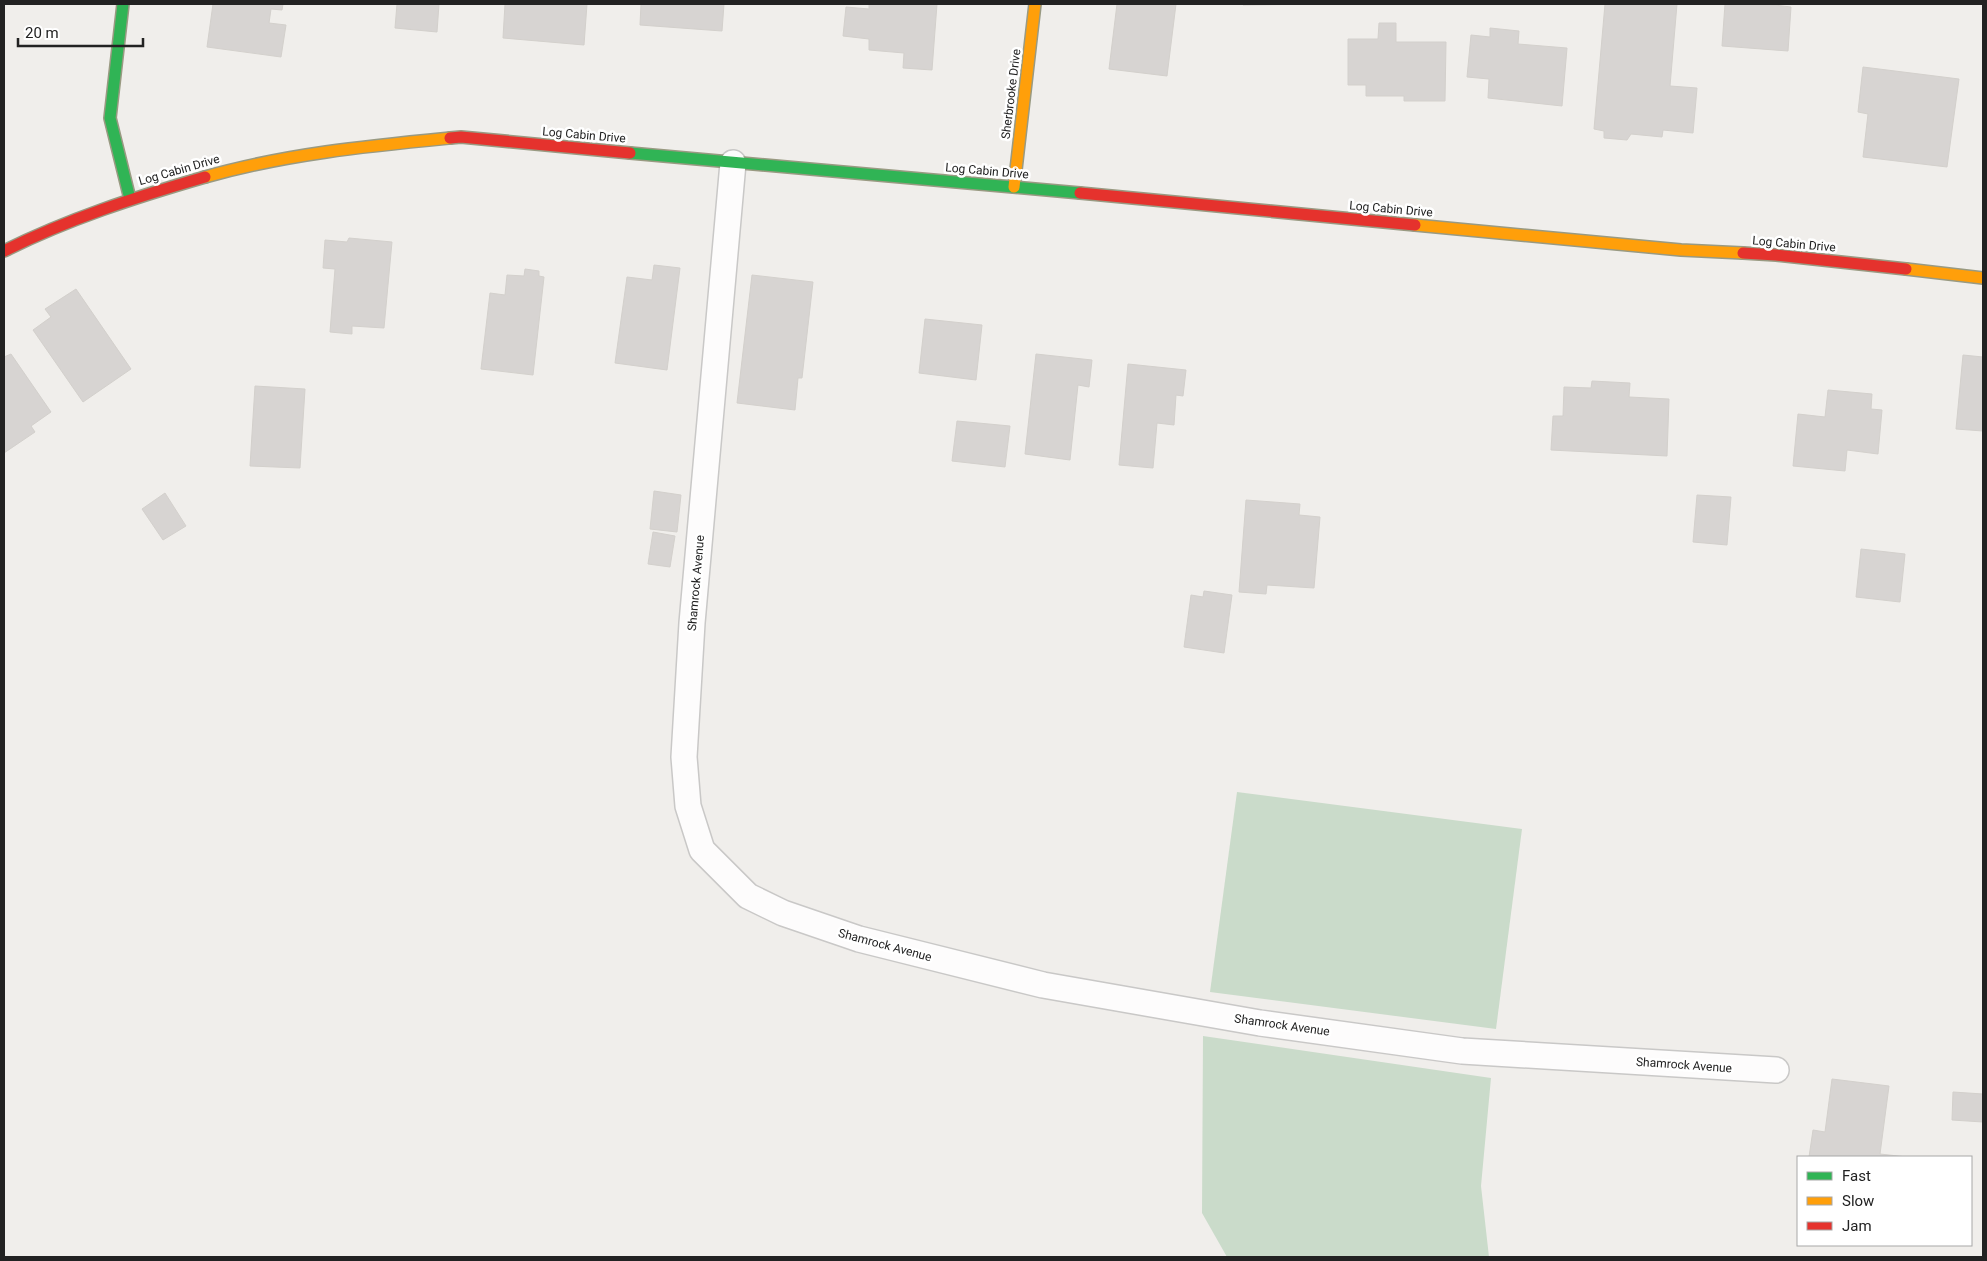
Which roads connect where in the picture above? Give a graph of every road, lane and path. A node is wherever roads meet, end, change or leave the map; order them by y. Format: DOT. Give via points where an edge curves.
graph roads {
  1 [pos="123,4"];
  2 [pos="1035,4"];
  3 [pos="733,163"];
  4 [pos="1014,187"];
  5 [pos="130,199"];
  6 [pos="4,250"];
  7 [pos="1983,278"];
  8 [pos="1776,1070"];
  1 -- 5 [label="street" via="110,118"];
  2 -- 4 [label="street, Sherbrooke Drive"];
  3 -- 4 [label="street, Log Cabin Drive"];
  3 -- 5 [label="street, Log Cabin Drive" via="461,137 349,148 237,168"];
  3 -- 8 [label="lane, Shamrock Avenue" via="692,623 684,757 688,806 702,850 748,896 783,913 859,939 1043,985 1260,1023 1462,1051"];
  4 -- 7 [label="street, Log Cabin Drive" via="1681,250 1776,255"];
  5 -- 6 [label="street, Log Cabin Drive"];
}
